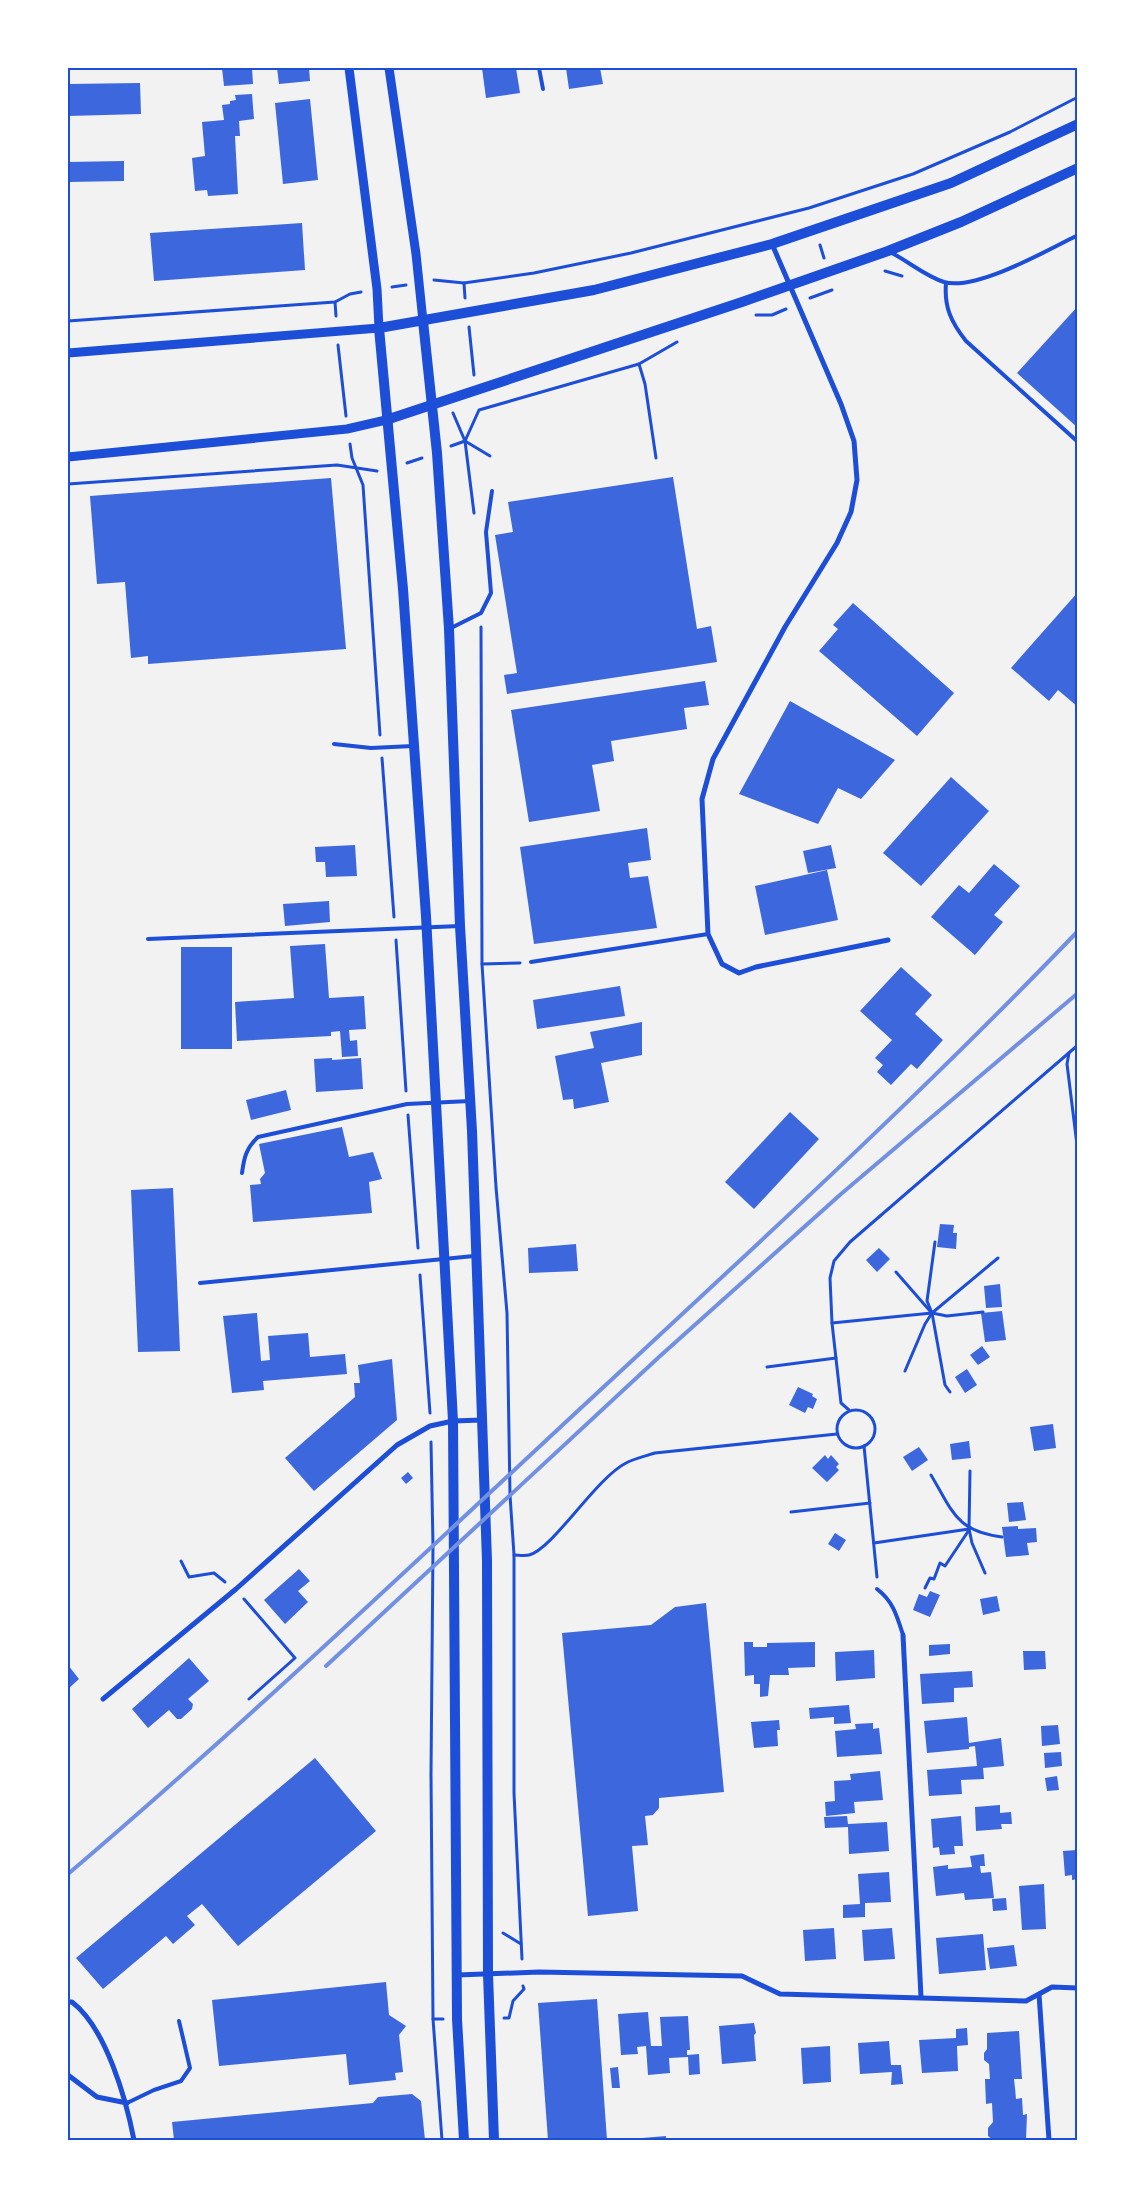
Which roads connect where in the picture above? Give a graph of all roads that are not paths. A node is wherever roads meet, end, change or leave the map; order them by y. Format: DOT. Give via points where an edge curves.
graph roads {
  1 [pos="349,68"];
  2 [pos="389,68"];
  3 [pos="539,68"];
  4 [pos="543,89"];
  5 [pos="1078,124"];
  6 [pos="1078,168"];
  7 [pos="1078,235"];
  8 [pos="772,244"];
  9 [pos="888,251"];
  10 [pos="946,282"];
  11 [pos="789,285"];
  12 [pos="423,321"];
  13 [pos="379,328"];
  14 [pos="68,353"];
  15 [pos="432,404"];
  16 [pos="386,420"];
  17 [pos="1078,442"];
  18 [pos="68,457"];
  19 [pos="492,491"];
  20 [pos="450,628"];
  21 [pos="334,744"];
  22 [pos="414,746"];
  23 [pos="460,926"];
  24 [pos="426,927"];
  25 [pos="708,934"];
  26 [pos="148,939"];
  27 [pos="888,940"];
  28 [pos="531,962"];
  29 [pos="470,1101"];
  30 [pos="435,1103"];
  31 [pos="242,1173"];
  32 [pos="477,1256"];
  33 [pos="443,1259"];
  34 [pos="200,1283"];
  35 [pos="483,1420"];
  36 [pos="453,1421"];
  37 [pos="877,1589"];
  38 [pos="903,1635"];
  39 [pos="103,1699"];
  40 [pos="488,1974"];
  41 [pos="456,1975"];
  42 [pos="1078,1988"];
  43 [pos="1039,1994"];
  44 [pos="921,1997"];
  45 [pos="68,2002"];
  46 [pos="179,2021"];
  47 [pos="68,2074"];
  48 [pos="127,2103"];
  49 [pos="134,2140"];
  50 [pos="464,2140"];
  51 [pos="494,2140"];
  52 [pos="1049,2140"];
  1 -- 13 [label="street"];
  2 -- 12 [label="street"];
  3 -- 4 [label="lane"];
  5 -- 8 [label="main road" via="950,183"];
  6 -- 9 [label="main road" via="961,222"];
  7 -- 10 [label="lane" via="984,278"];
  8 -- 11 [label="street"];
  8 -- 12 [label="main road" via="594,290"];
  9 -- 10 [label="lane"];
  9 -- 11 [label="main road"];
  10 -- 17 [label="lane" via="944,298 947,309 966,341"];
  11 -- 15 [label="main road"];
  11 -- 25 [label="street" via="854,441 857,480 851,512 837,543 785,627 713,759 702,799"];
  12 -- 13 [label="main road"];
  12 -- 15 [label="main road"];
  13 -- 14 [label="street"];
  13 -- 16 [label="main road"];
  15 -- 16 [label="main road"];
  15 -- 20 [label="main road"];
  16 -- 18 [label="street" via="347,429"];
  16 -- 22 [label="main road"];
  19 -- 20 [label="lane" via="486,532 491,594 480,614"];
  20 -- 23 [label="main road"];
  21 -- 22 [label="lane" via="381,748"];
  22 -- 24 [label="main road"];
  23 -- 24 [label="lane"];
  23 -- 29 [label="main road"];
  24 -- 26 [label="lane"];
  24 -- 30 [label="main road"];
  25 -- 27 [label="street" via="722,964 739,973"];
  25 -- 28 [label="lane"];
  29 -- 30 [label="lane"];
  29 -- 32 [label="main road"];
  30 -- 31 [label="lane" via="407,1104 258,1138 249,1146"];
  30 -- 33 [label="main road"];
  32 -- 33 [label="lane"];
  32 -- 35 [label="main road"];
  33 -- 34 [label="lane"];
  33 -- 36 [label="main road"];
  35 -- 36 [label="street"];
  35 -- 40 [label="main road" via="487,1561"];
  36 -- 39 [label="street" via="430,1426 397,1445 236,1589"];
  36 -- 41 [label="main road"];
  37 -- 38 [label="lane" via="888,1597"];
  38 -- 44 [label="street"];
  40 -- 41 [label="street"];
  40 -- 44 [label="street" via="742,1976 780,1994"];
  40 -- 51 [label="main road"];
  41 -- 50 [label="main road"];
  42 -- 43 [label="street" via="1052,1987"];
  43 -- 44 [label="street" via="1026,2001"];
  43 -- 52 [label="street"];
  45 -- 48 [label="street" via="84,2011 94,2024"];
  46 -- 48 [label="lane" via="190,2068 181,2081"];
  47 -- 48 [label="street" via="97,2097"];
  48 -- 49 [label="street"];
}
